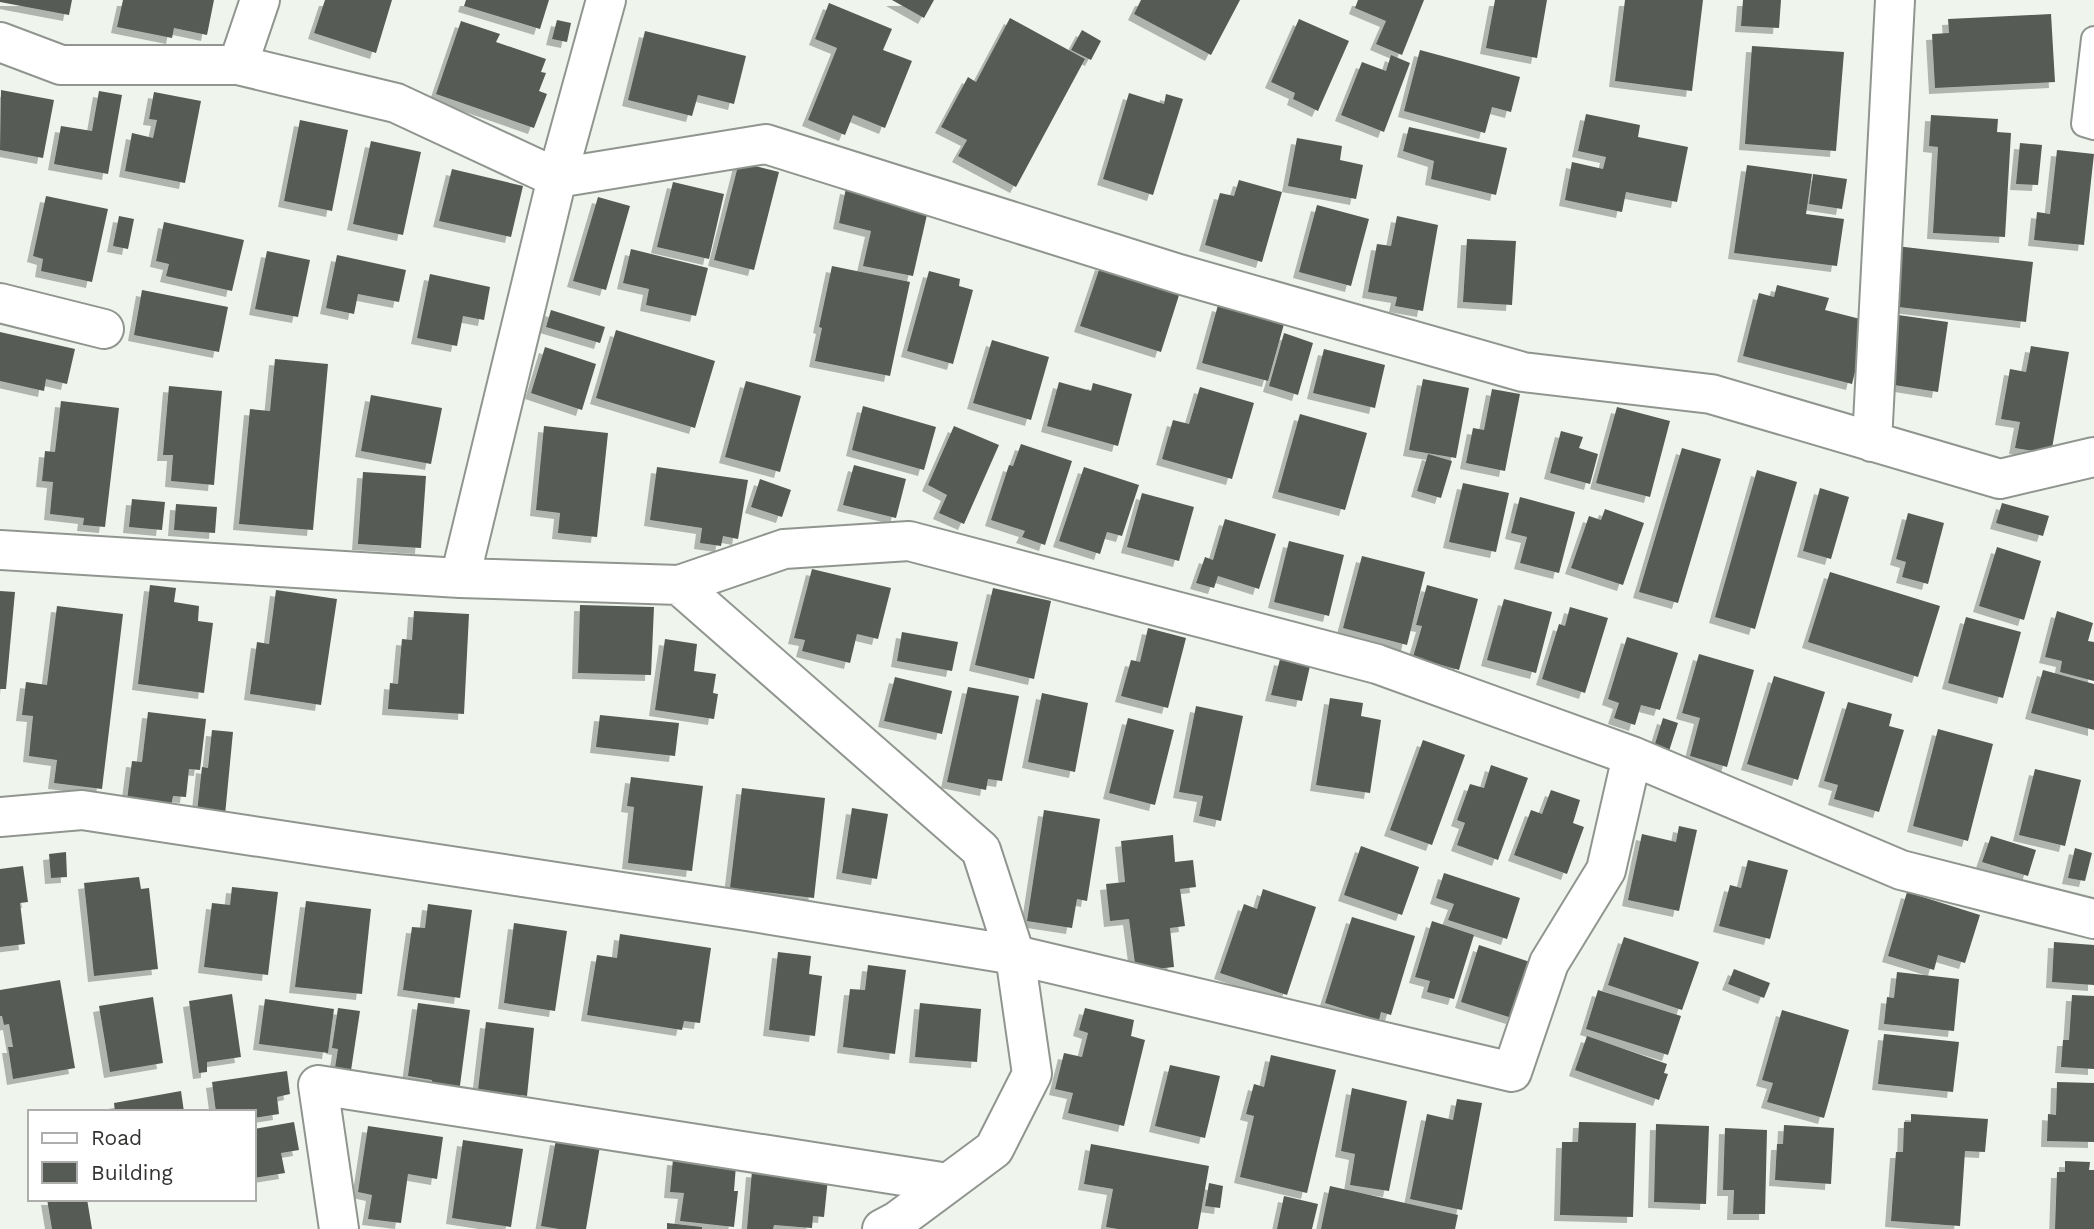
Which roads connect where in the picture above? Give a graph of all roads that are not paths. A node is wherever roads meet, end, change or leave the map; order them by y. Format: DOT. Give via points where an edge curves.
graph roads {
  1 [pos="260,0"];
  2 [pos="606,0"];
  3 [pos="1895,0"];
  4 [pos="2094,38"];
  5 [pos="0,41"];
  6 [pos="238,65"];
  7 [pos="2094,127"];
  8 [pos="557,178"];
  9 [pos="0,303"];
  10 [pos="104,329"];
  11 [pos="1872,442"];
  12 [pos="2094,457"];
  13 [pos="0,550"];
  14 [pos="460,578"];
  15 [pos="679,585"];
  16 [pos="1632,756"];
  17 [pos="0,817"];
  18 [pos="2094,919"];
  19 [pos="1015,955"];
  20 [pos="948,1183"];
  21 [pos="339,1229"];
  22 [pos="882,1229"];
  1 -- 6 [label="street"];
  2 -- 8 [label="street"];
  3 -- 11 [label="street"];
  4 -- 7 [label="lane" via="2084,124"];
  5 -- 6 [label="street" via="61,65"];
  6 -- 8 [label="street" via="396,103"];
  8 -- 11 [label="street" via="766,144 1179,274 1523,372 1711,394"];
  8 -- 14 [label="street"];
  9 -- 10 [label="street"];
  11 -- 12 [label="street" via="2000,479"];
  13 -- 14 [label="street"];
  14 -- 15 [label="street"];
  15 -- 16 [label="street" via="784,549 909,541 1377,664"];
  15 -- 19 [label="street" via="981,850"];
  16 -- 18 [label="street" via="1901,870"];
  16 -- 19 [label="street" via="1606,870 1549,963 1511,1072"];
  17 -- 19 [label="street" via="82,810"];
  19 -- 20 [label="street" via="1032,1074 994,1149"];
  20 -- 21 [label="street" via="318,1085"];
  20 -- 22 [label="street"];
}
